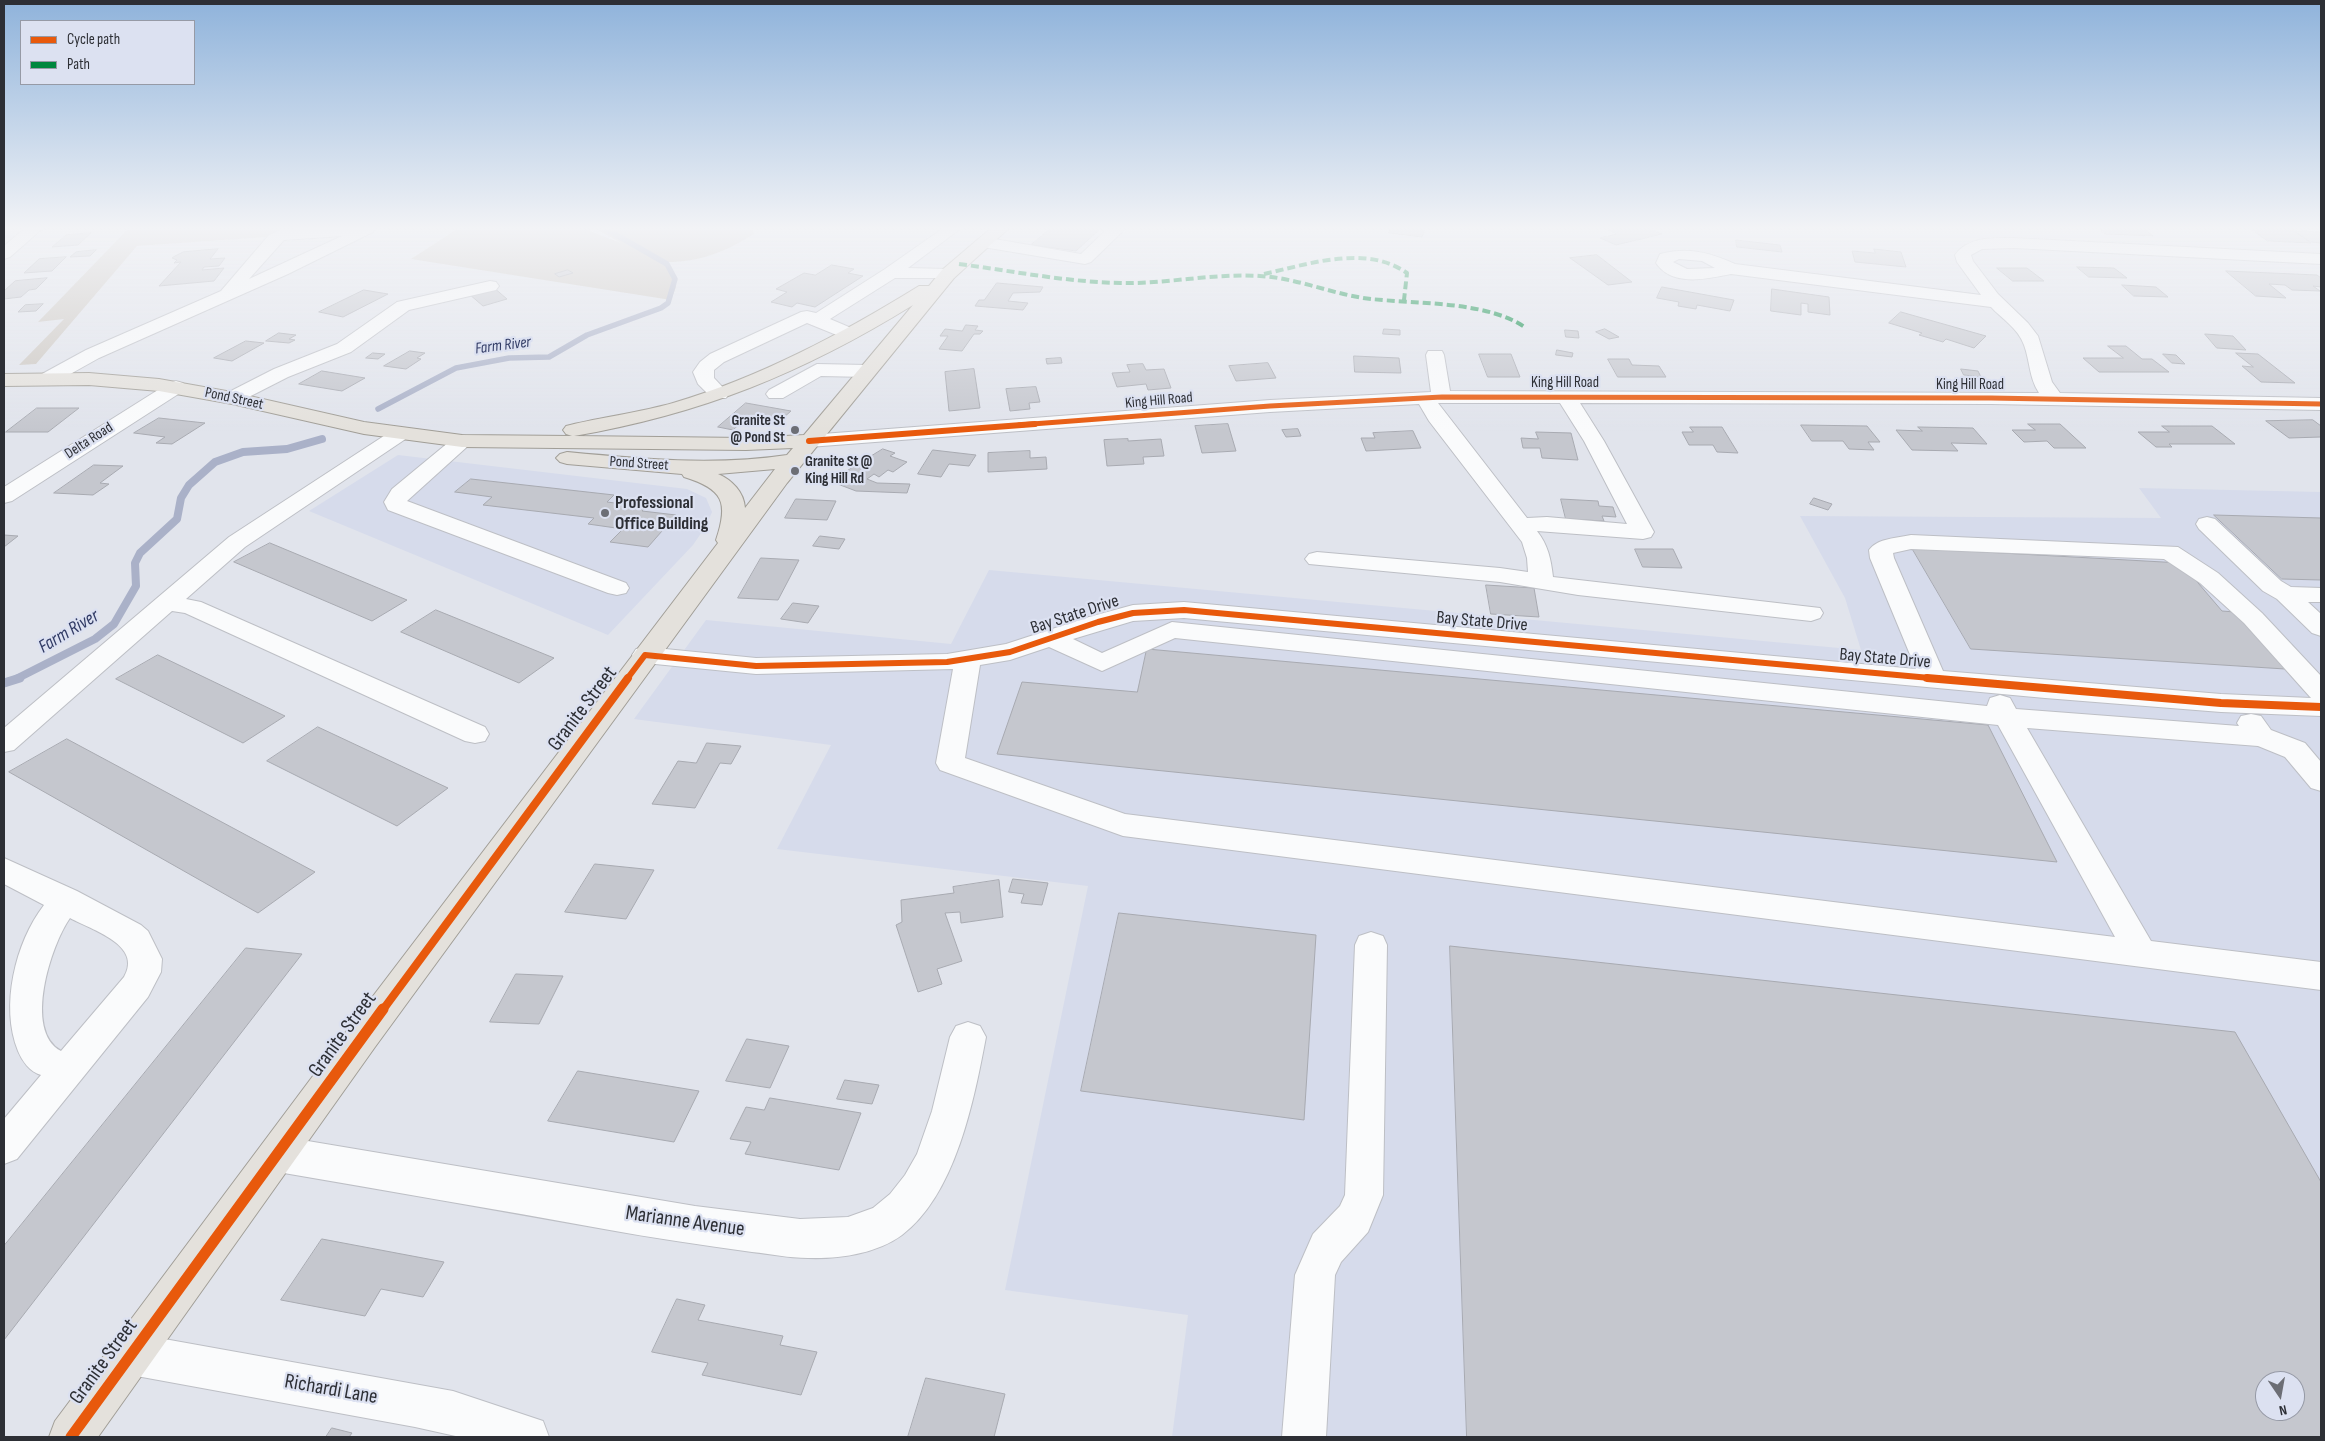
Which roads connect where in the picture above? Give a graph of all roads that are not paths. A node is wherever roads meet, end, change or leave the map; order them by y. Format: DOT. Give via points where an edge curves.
graph roads {
  1 [pos="221,296"];
  2 [pos="445,296"];
  3 [pos="854,296"];
  4 [pos="915,296"];
  5 [pos="930,296"];
  6 [pos="1950,296"];
  7 [pos="1992,296"];
  8 [pos="1996,302"];
  9 [pos="817,320"];
  10 [pos="850,334"];
  11 [pos="1435,355"];
  12 [pos="868,371"];
  13 [pos="49,378"];
  14 [pos="4,380"];
  15 [pos="176,387"];
  16 [pos="719,394"];
  17 [pos="776,394"];
  18 [pos="1434,397"];
  19 [pos="1566,397"];
  20 [pos="232,398"];
  21 [pos="2054,399"];
  22 [pos="2321,404"];
  23 [pos="400,434"];
  24 [pos="462,441"];
  25 [pos="809,441"];
  26 [pos="794,460"];
  27 [pos="661,467"];
  28 [pos="4,496"];
  29 [pos="2207,524"];
  30 [pos="1522,525"];
  31 [pos="721,554"];
  32 [pos="1317,559"];
  33 [pos="1541,582"];
  34 [pos="617,588"];
  35 [pos="2286,594"];
  36 [pos="2321,595"];
  37 [pos="165,602"];
  38 [pos="1811,614"];
  39 [pos="1170,619"];
  40 [pos="2321,628"];
  41 [pos="1050,638"];
  42 [pos="1559,644"];
  43 [pos="645,655"];
  44 [pos="968,659"];
  45 [pos="1561,670"];
  46 [pos="1933,678"];
  47 [pos="1988,684"];
  48 [pos="2321,692"];
  49 [pos="2236,703"];
  50 [pos="2321,707"];
  51 [pos="2007,716"];
  52 [pos="475,734"];
  53 [pos="2261,737"];
  54 [pos="4,743"];
  55 [pos="2321,781"];
  56 [pos="4,870"];
  57 [pos="66,900"];
  58 [pos="1371,944"];
  59 [pos="2141,953"];
  60 [pos="2321,976"];
  61 [pos="968,1037"];
  62 [pos="68,1069"];
  63 [pos="4,1146"];
  64 [pos="278,1154"];
  65 [pos="132,1354"];
  66 [pos="71,1437"];
  67 [pos="527,1437"];
  68 [pos="1304,1437"];
  1 -- 13 [label="street" via="81,360"];
  2 -- 20 [label="street" via="403,306 344,348 292,368"];
  3 -- 9 [label="street"];
  4 -- 10 [label="main road"];
  5 -- 12 [label="main road"];
  6 -- 8 [label="street"];
  7 -- 8 [label="street"];
  8 -- 21 [label="street" via="2030,337 2039,378"];
  9 -- 10 [label="street"];
  9 -- 16 [label="street" via="807,316 717,358 703,372 705,380"];
  10 -- 16 [label="main road" via="796,362"];
  11 -- 18 [label="street" via="1438,384"];
  12 -- 17 [label="street" via="817,370"];
  12 -- 25 [label="main road"];
  13 -- 14 [label="main road, Pond Street"];
  13 -- 15 [label="main road, Pond Street" via="118,380"];
  15 -- 20 [label="main road, Pond Street"];
  15 -- 28 [label="street, Delta Road"];
  16 -- 24 [label="main road" via="664,412 609,423 529,436"];
  18 -- 19 [label="street, King Hill Road"];
  18 -- 25 [label="street, King Hill Road" via="1278,405"];
  18 -- 30 [label="street" via="1436,417"];
  19 -- 21 [label="street, King Hill Road"];
  19 -- 30 [label="street" via="1594,441 1643,532"];
  20 -- 23 [label="main road, Pond Street" via="327,421"];
  21 -- 22 [label="street, King Hill Road"];
  23 -- 24 [label="main road, Pond Street"];
  23 -- 37 [label="street" via="260,525"];
  24 -- 25 [label="main road, Pond Street" via="746,444"];
  24 -- 27 [label="main road, Pond Street" via="544,456"];
  24 -- 34 [label="street" via="400,494 396,505"];
  25 -- 26 [label="main road"];
  26 -- 27 [label="main road, Pond Street" via="729,467"];
  26 -- 31 [label="main road, Granite Street"];
  27 -- 31 [label="main road" via="706,476 728,489 734,500 735,517"];
  29 -- 35 [label="street" via="2272,586"];
  30 -- 33 [label="street" via="1537,549"];
  31 -- 43 [label="main road, Granite Street"];
  32 -- 33 [label="street" via="1500,575"];
  33 -- 38 [label="street"];
  35 -- 36 [label="street"];
  35 -- 40 [label="street"];
  37 -- 52 [label="street" via="192,607"];
  37 -- 54 [label="street"];
  39 -- 41 [label="street, Bay State Drive" via="1115,617"];
  39 -- 41 [label="street" via="1102,663"];
  39 -- 42 [label="street, Bay State Drive"];
  39 -- 45 [label="street"];
  41 -- 44 [label="street, Bay State Drive" via="1010,652"];
  42 -- 45 [label="street"];
  42 -- 46 [label="street, Bay State Drive"];
  43 -- 44 [label="street, Bay State Drive" via="756,666 927,663"];
  43 -- 64 [label="main road, Granite Street"];
  44 -- 59 [label="street" via="950,763 1123,825"];
  45 -- 51 [label="street"];
  46 -- 47 [label="street, Bay State Drive"];
  46 -- 48 [label="street" via="1882,558 1881,550 1889,546 1911,542 2170,552 2209,578 2253,618"];
  47 -- 49 [label="street, Bay State Drive"];
  47 -- 51 [label="street"];
  49 -- 50 [label="street, Bay State Drive"];
  49 -- 53 [label="street"];
  51 -- 53 [label="street"];
  51 -- 59 [label="street"];
  53 -- 55 [label="street" via="2295,750"];
  56 -- 57 [label="street"];
  57 -- 62 [label="street" via="31,944 11,994 8,1022 14,1042 27,1056 51,1068"];
  57 -- 62 [label="street" via="129,934 139,943 147,962 145,973 136,987"];
  58 -- 68 [label="street" via="1364,1195 1354,1219 1327,1248 1315,1275"];
  59 -- 60 [label="street"];
  61 -- 64 [label="street, Marianne Avenue" via="949,1115 918,1192 888,1222 870,1231 848,1236 804,1239 674,1222"];
  62 -- 63 [label="street"];
  64 -- 65 [label="main road, Granite Street"];
  65 -- 66 [label="main road, Granite Street"];
  65 -- 67 [label="street, Richardi Lane" via="415,1405"];
}
